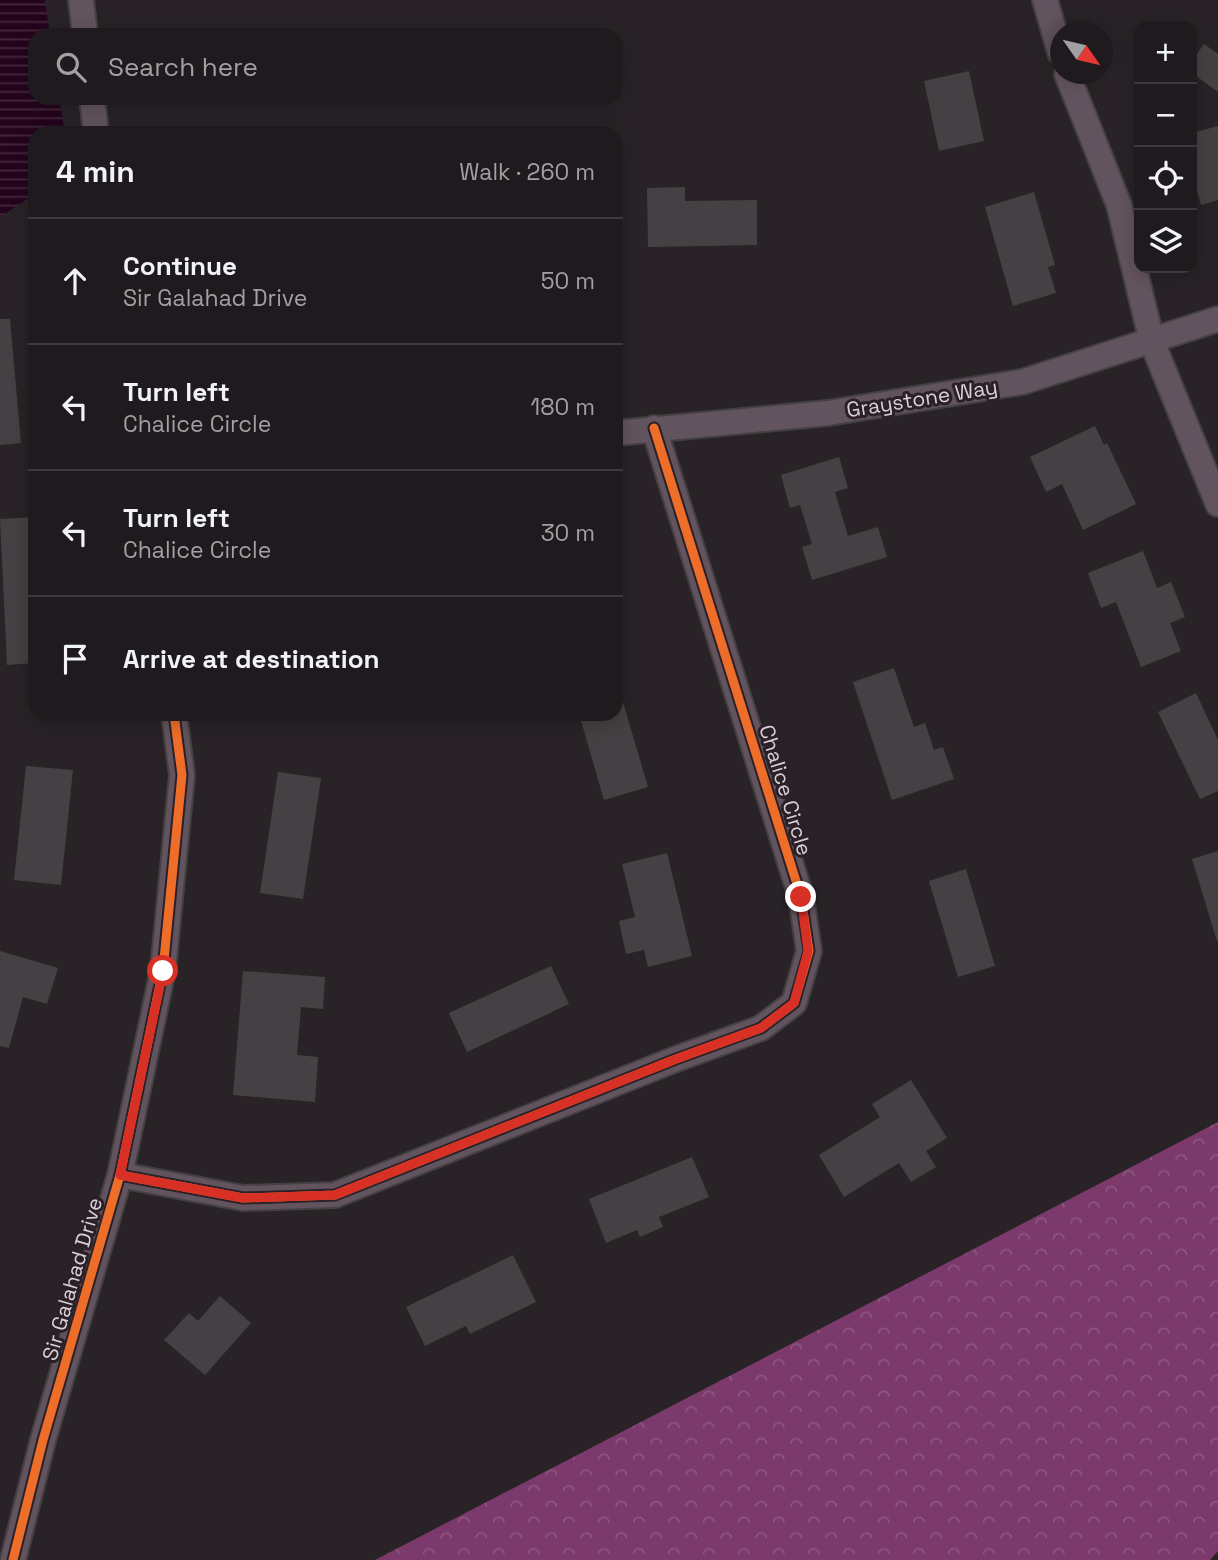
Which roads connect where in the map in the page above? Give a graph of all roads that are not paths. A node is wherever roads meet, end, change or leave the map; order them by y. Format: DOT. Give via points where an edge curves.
graph roads {
  1 [pos="81,0"];
  2 [pos="1045,0"];
  3 [pos="1051,21"];
  4 [pos="84,28"];
  5 [pos="1071,84"];
  6 [pos="93,105"];
  7 [pos="95,126"];
  8 [pos="1218,320"];
  9 [pos="1152,342"];
  10 [pos="654,428"];
  11 [pos="623,432"];
  12 [pos="1218,504"];
  13 [pos="175,721"];
  14 [pos="120,1175"];
  15 [pos="13,1560"];
  1 -- 4 [label="street"];
  2 -- 3 [label="street"];
  5 -- 9 [label="street" via="1119,205"];
  6 -- 7 [label="street"];
  8 -- 9 [label="street, Graystone Way"];
  9 -- 10 [label="street, Graystone Way" via="1022,382 828,413"];
  9 -- 12 [label="street"];
  10 -- 11 [label="street, Graystone Way"];
  10 -- 14 [label="street, Chalice Circle" via="801,897 808,951 794,1003 761,1028 335,1195 243,1198"];
  13 -- 14 [label="street, Sir Galahad Drive" via="182,775 163,971"];
  14 -- 15 [label="street, Sir Galahad Drive"];
}
